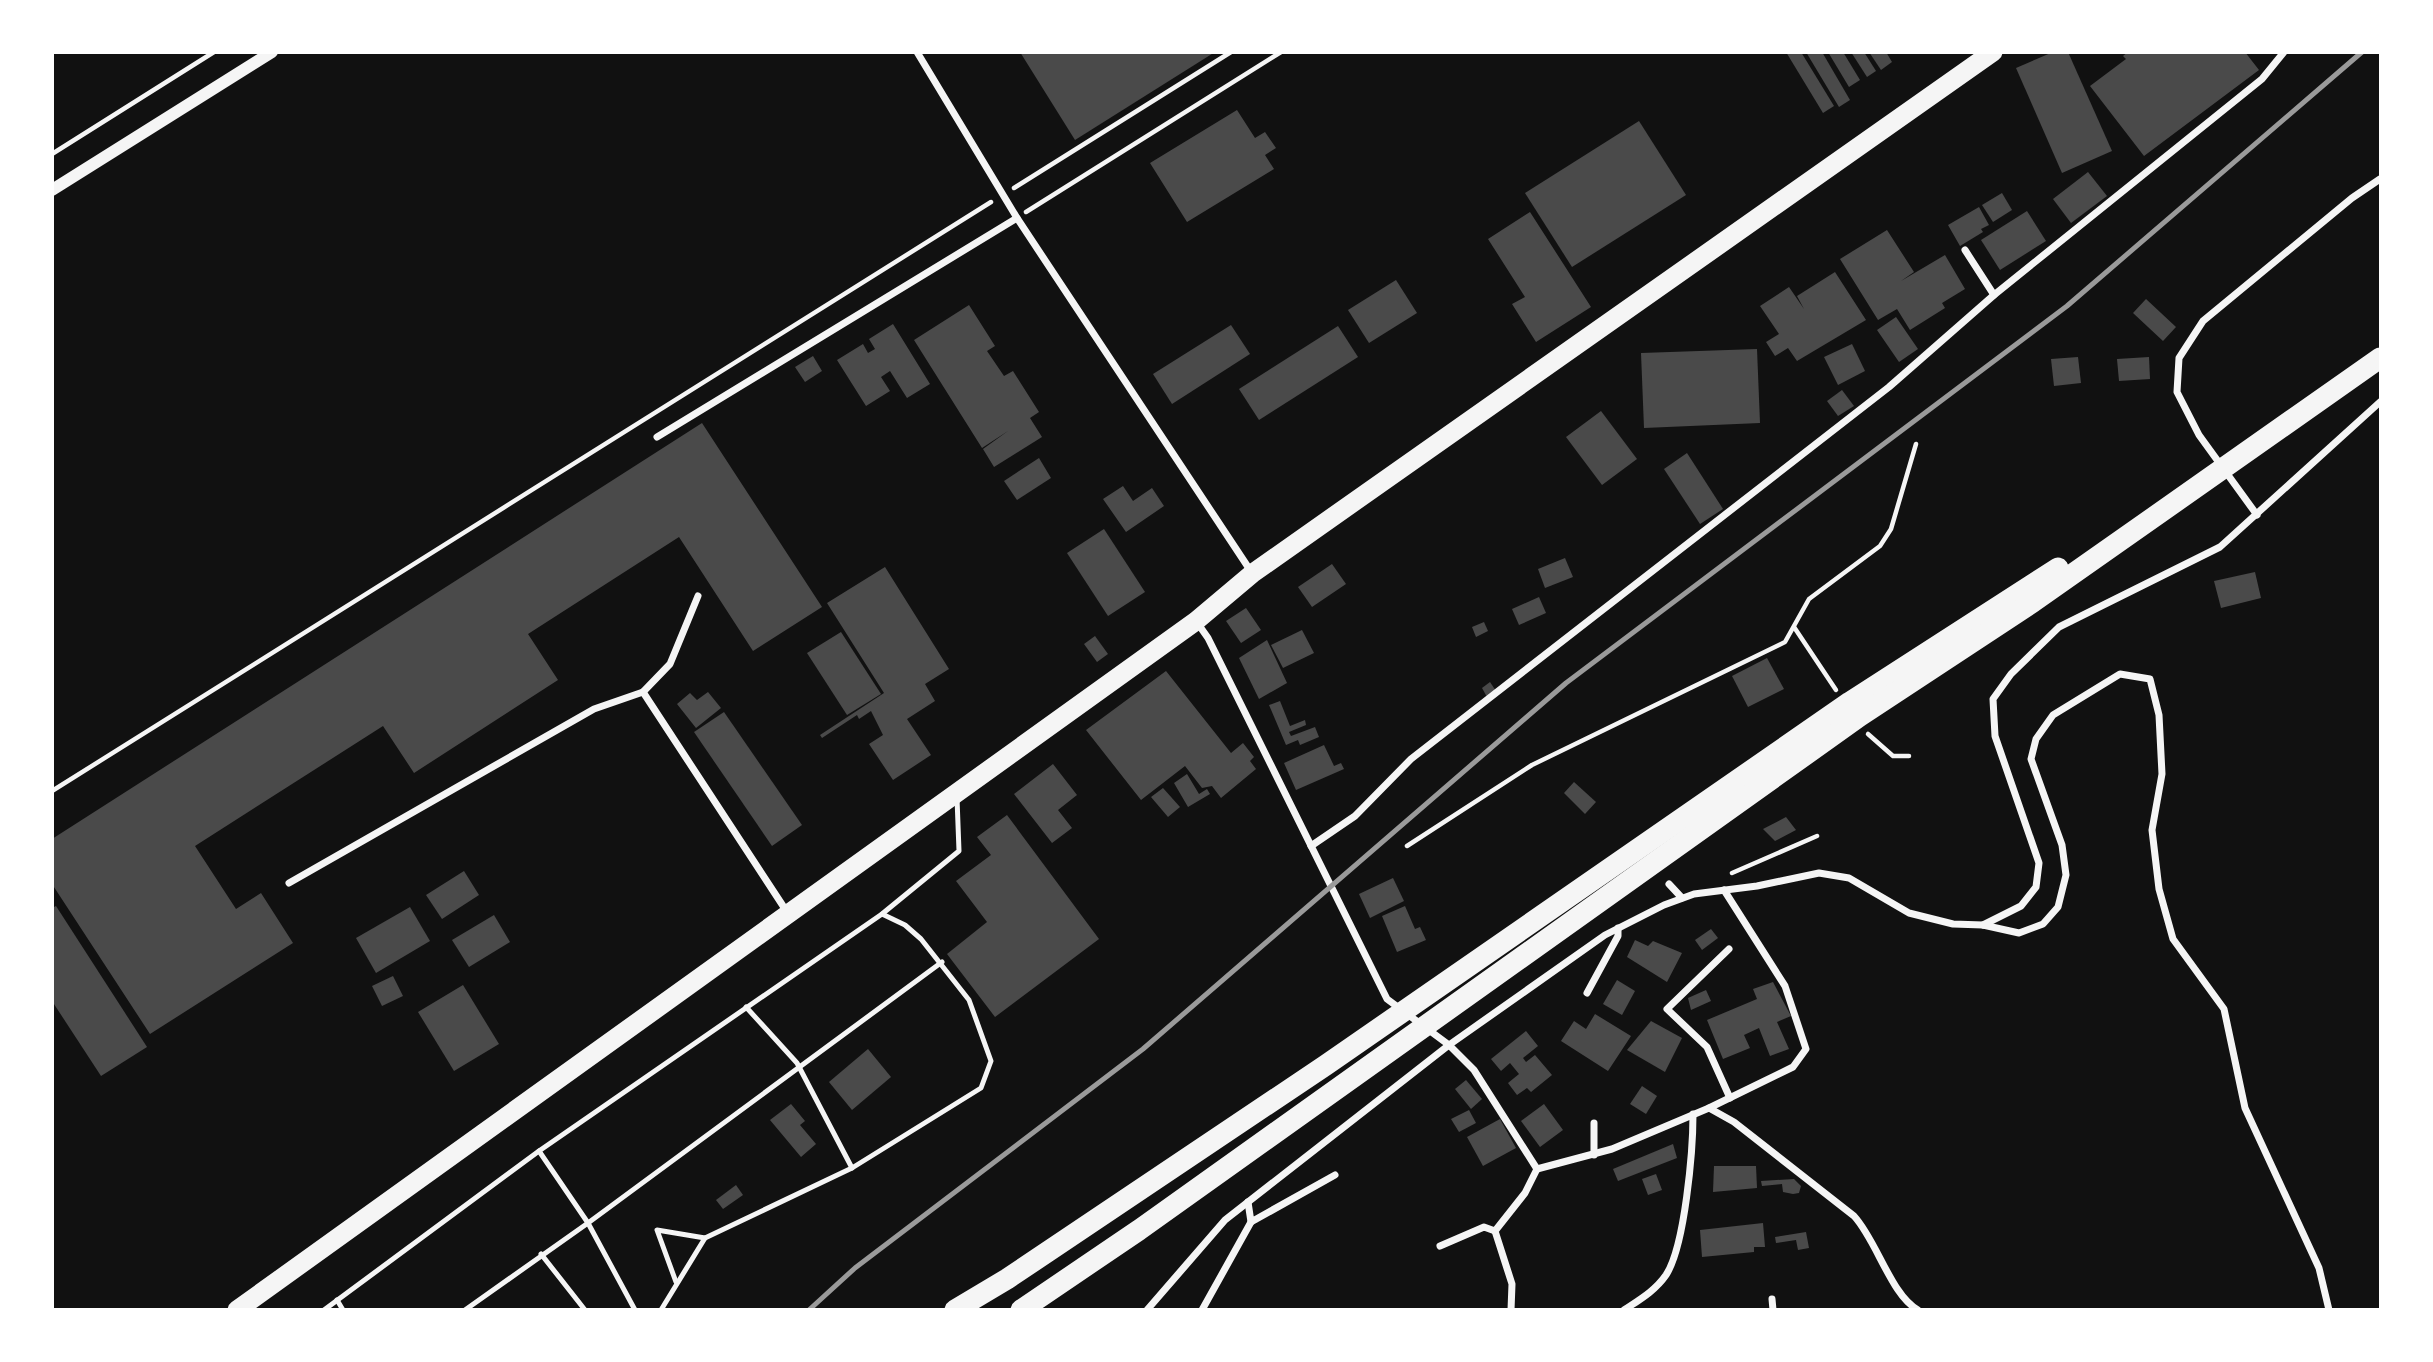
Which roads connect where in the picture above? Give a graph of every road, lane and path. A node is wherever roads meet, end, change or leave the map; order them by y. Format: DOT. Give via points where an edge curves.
graph roads {
  1 [pos="214,52"];
  2 [pos="272,52"];
  3 [pos="917,52"];
  4 [pos="1231,52"];
  5 [pos="1281,52"];
  6 [pos="1993,52"];
  7 [pos="2284,52"];
  8 [pos="52,154"];
  9 [pos="2381,179"];
  10 [pos="52,190"];
  11 [pos="1003,195"];
  12 [pos="1017,218"];
  13 [pos="1965,250"];
  14 [pos="1994,295"];
  15 [pos="2381,358"];
  16 [pos="2381,402"];
  17 [pos="657,437"];
  18 [pos="1916,444"];
  19 [pos="2257,515"];
  20 [pos="1252,573"];
  21 [pos="698,596"];
  22 [pos="1196,621"];
  23 [pos="643,692"];
  24 [pos="1855,709"];
  25 [pos="52,791"];
  26 [pos="957,792"];
  27 [pos="1817,836"];
  28 [pos="1311,846"];
  29 [pos="1407,846"];
  30 [pos="289,883"];
  31 [pos="1668,884"];
  32 [pos="1724,890"];
  33 [pos="1713,891"];
  34 [pos="1682,898"];
  35 [pos="787,912"];
  36 [pos="882,914"];
  37 [pos="1983,925"];
  38 [pos="1618,928"];
  39 [pos="1729,949"];
  40 [pos="942,962"];
  41 [pos="1587,993"];
  42 [pos="746,1007"];
  43 [pos="1449,1045"];
  44 [pos="799,1068"];
  45 [pos="1730,1098"];
  46 [pos="1709,1108"];
  47 [pos="1693,1114"];
  48 [pos="1594,1123"];
  49 [pos="539,1151"];
  50 [pos="1594,1155"];
  51 [pos="852,1168"];
  52 [pos="1537,1169"];
  53 [pos="1335,1175"];
  54 [pos="1248,1202"];
  55 [pos="1251,1222"];
  56 [pos="588,1223"];
  57 [pos="1495,1231"];
  58 [pos="705,1238"];
  59 [pos="1440,1246"];
  60 [pos="541,1254"];
  61 [pos="676,1282"];
  62 [pos="1772,1299"];
  63 [pos="337,1300"];
  64 [pos="237,1310"];
  65 [pos="324,1310"];
  66 [pos="343,1310"];
  67 [pos="465,1310"];
  68 [pos="585,1310"];
  69 [pos="635,1310"];
  70 [pos="661,1310"];
  71 [pos="955,1310"];
  72 [pos="1021,1310"];
  73 [pos="1147,1310"];
  74 [pos="1202,1310"];
  75 [pos="1511,1310"];
  76 [pos="1624,1310"];
  77 [pos="1773,1310"];
  78 [pos="1919,1310"];
  79 [pos="2329,1310"];
  1 -- 8 [label="path"];
  2 -- 10 [label="street"];
  3 -- 11 [label="street"];
  4 -- 11 [label="path"];
  5 -- 12 [label="path"];
  6 -- 20 [label="highway"];
  7 -- 14 [label="street" via="2262,79"];
  9 -- 19 [label="street" via="2203,321 2179,358 2177,392 2199,435"];
  11 -- 12 [label="street"];
  11 -- 25 [label="path"];
  12 -- 17 [label="street"];
  12 -- 20 [label="street"];
  13 -- 14 [label="street"];
  14 -- 28 [label="street" via="1889,387 1411,759 1355,816"];
  15 -- 24 [label="highway" via="2204,481 2023,590"];
  16 -- 19 [label="street"];
  18 -- 29 [label="path" via="1892,529 1880,546 1809,599 1785,642 1532,765"];
  19 -- 37 [label="street" via="2220,547 2059,627 2011,674 1993,699 1995,736 2039,863 2036,887 2021,906"];
  20 -- 22 [label="highway"];
  21 -- 23 [label="street" via="670,664"];
  22 -- 26 [label="highway"];
  22 -- 28 [label="street"];
  23 -- 30 [label="street" via="594,709"];
  23 -- 35 [label="street"];
  24 -- 71 [label="highway"];
  24 -- 72 [label="highway" via="1139,1230"];
  26 -- 35 [label="highway"];
  26 -- 36 [label="lane" via="958,851"];
  27 -- 33 [label="path" via="1716,880"];
  28 -- 43 [label="street" via="1387,999"];
  31 -- 34 [label="street"];
  32 -- 33 [label="street"];
  32 -- 37 [label="street" via="1819,873 1849,878 1909,913 1953,924"];
  32 -- 45 [label="street" via="1785,986 1806,1049 1794,1067"];
  33 -- 34 [label="street"];
  34 -- 38 [label="street"];
  35 -- 64 [label="highway"];
  36 -- 40 [label="lane" via="905,925"];
  36 -- 42 [label="lane"];
  37 -- 79 [label="street" via="2019,933 2043,924 2058,907 2066,875 2062,845 2031,760 2036,739 2053,715 2120,674 2150,678 2160,726 2162,774 2152,830 2158,889 2173,939 2224,1010 2245,1108 2319,1268"];
  38 -- 41 [label="street"];
  38 -- 43 [label="street"];
  39 -- 45 [label="street" via="1667,1009 1707,1047"];
  40 -- 44 [label="lane"];
  40 -- 51 [label="lane" via="970,1000 979,1021 991,1061 981,1088"];
  42 -- 44 [label="lane"];
  42 -- 49 [label="lane"];
  43 -- 52 [label="street" via="1474,1070"];
  43 -- 54 [label="street"];
  44 -- 51 [label="lane"];
  44 -- 56 [label="lane"];
  45 -- 46 [label="street"];
  46 -- 47 [label="street"];
  46 -- 78 [label="street" via="1734,1122 1854,1216 1866,1228 1899,1291"];
  47 -- 50 [label="street"];
  47 -- 76 [label="street" via="1679,1243 1666,1275 1646,1297"];
  48 -- 50 [label="street"];
  49 -- 56 [label="lane"];
  49 -- 63 [label="lane"];
  50 -- 52 [label="street"];
  51 -- 58 [label="lane"];
  52 -- 57 [label="street"];
  53 -- 55 [label="street"];
  54 -- 55 [label="street"];
  54 -- 73 [label="street" via="1225,1220"];
  55 -- 74 [label="street"];
  56 -- 60 [label="lane"];
  56 -- 69 [label="lane"];
  57 -- 59 [label="street" via="1484,1227"];
  57 -- 75 [label="street" via="1513,1284"];
  58 -- 61 [label="lane"];
  58 -- 61 [label="lane" via="657,1230"];
  60 -- 67 [label="lane"];
  60 -- 68 [label="lane"];
  61 -- 70 [label="lane"];
  62 -- 77 [label="street"];
  63 -- 65 [label="lane"];
  63 -- 66 [label="lane"];
}
